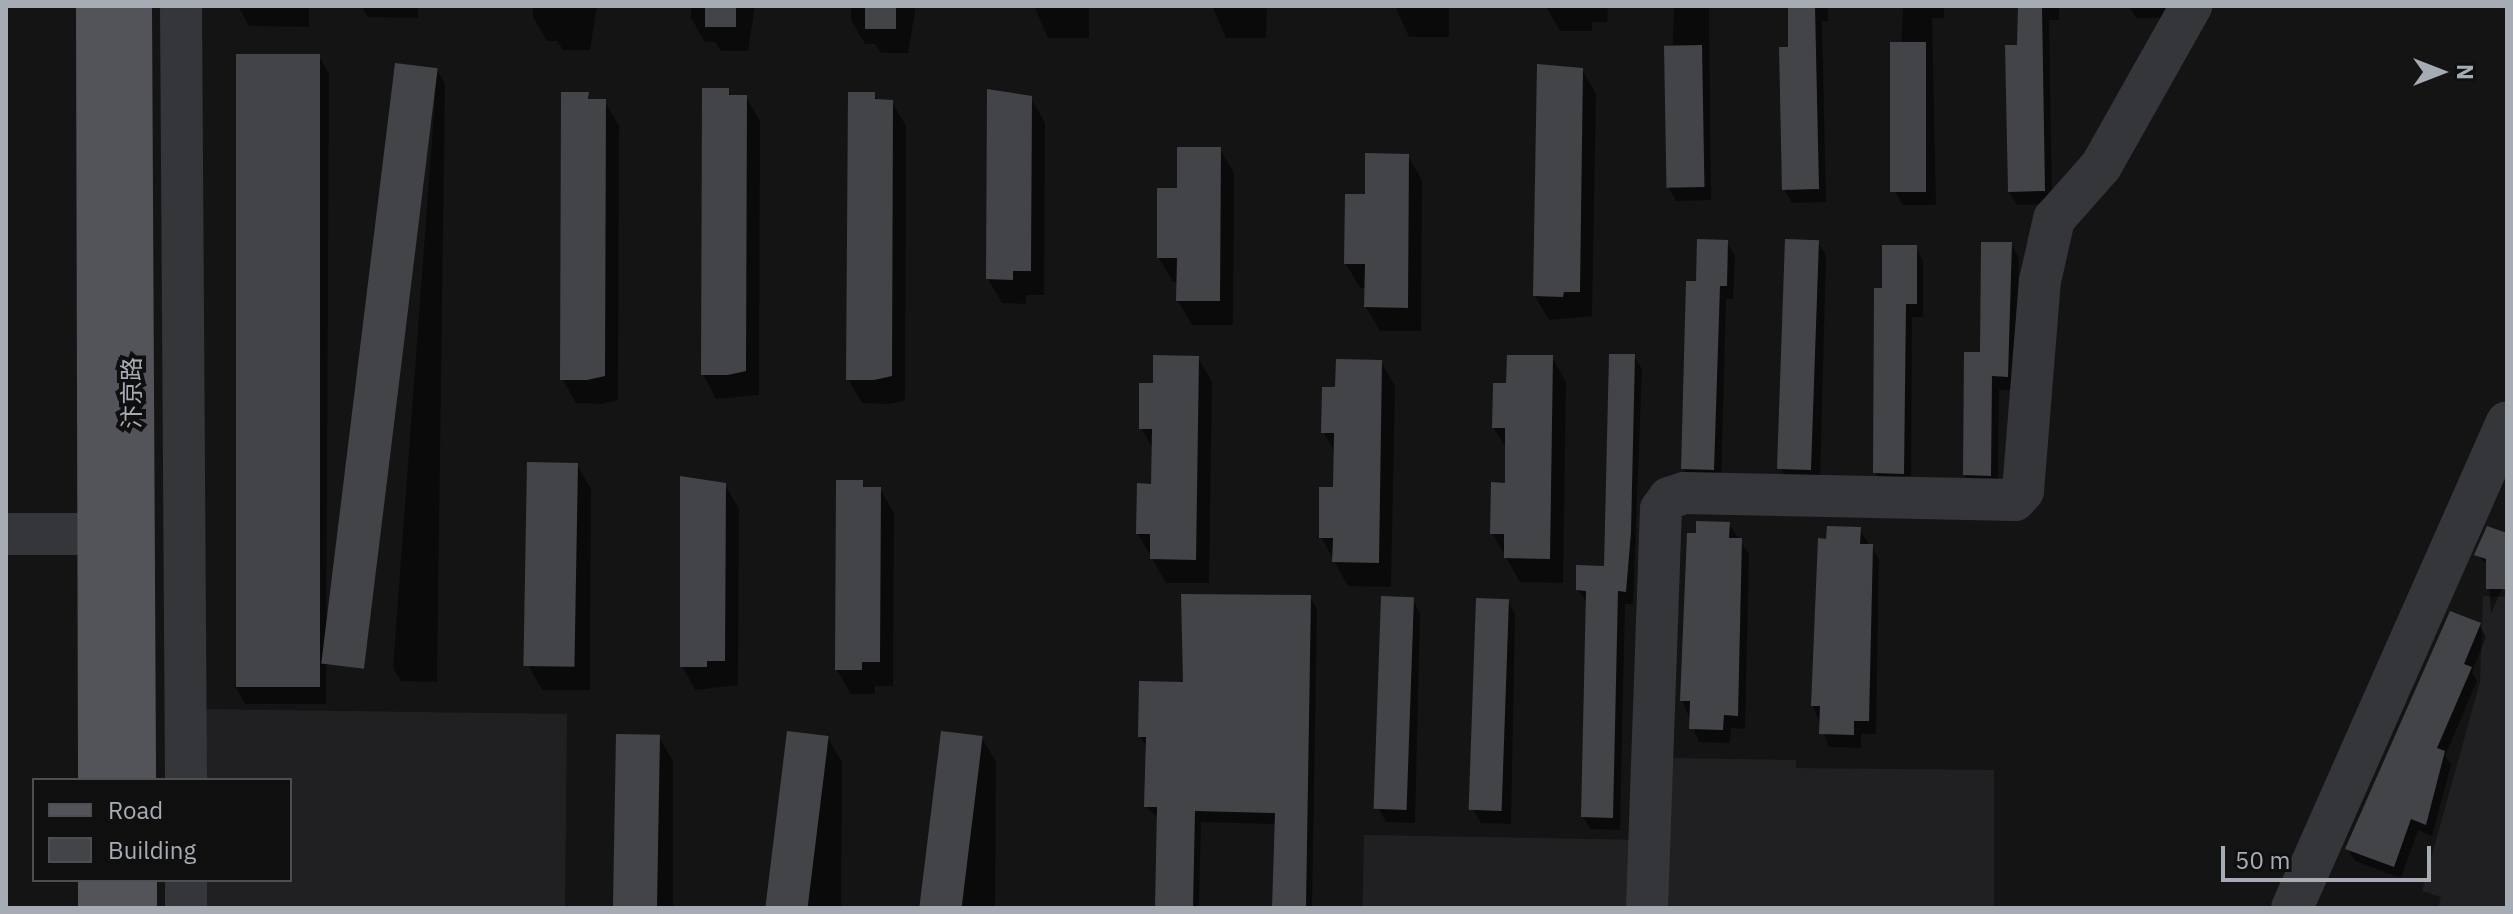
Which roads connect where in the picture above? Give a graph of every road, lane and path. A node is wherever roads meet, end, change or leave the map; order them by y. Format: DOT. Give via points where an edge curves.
graph roads {
  1 [pos="98,6"];
  2 [pos="130,6"];
  3 [pos="181,6"];
  4 [pos="2191,6"];
  5 [pos="2507,422"];
  6 [pos="6,534"];
  7 [pos="100,534"];
  8 [pos="100,778"];
  9 [pos="134,778"];
  10 [pos="186,778"];
  11 [pos="100,882"];
  12 [pos="135,882"];
  13 [pos="186,882"];
  14 [pos="100,908"];
  15 [pos="135,908"];
  16 [pos="186,908"];
  17 [pos="1647,908"];
  18 [pos="2292,908"];
  1 -- 7 [label="main road, 汴京路"];
  2 -- 9 [label="main road, 汴京路"];
  3 -- 10 [label="street"];
  4 -- 17 [label="street" via="2101,166 2054,219 2040,281 2023,491 2015,500 1684,493 1669,498 1661,509"];
  5 -- 18 [label="street"];
  6 -- 7 [label="street"];
  7 -- 8 [label="main road, 汴京路"];
  11 -- 14 [label="main road"];
  12 -- 15 [label="main road"];
  13 -- 16 [label="street"];
}
